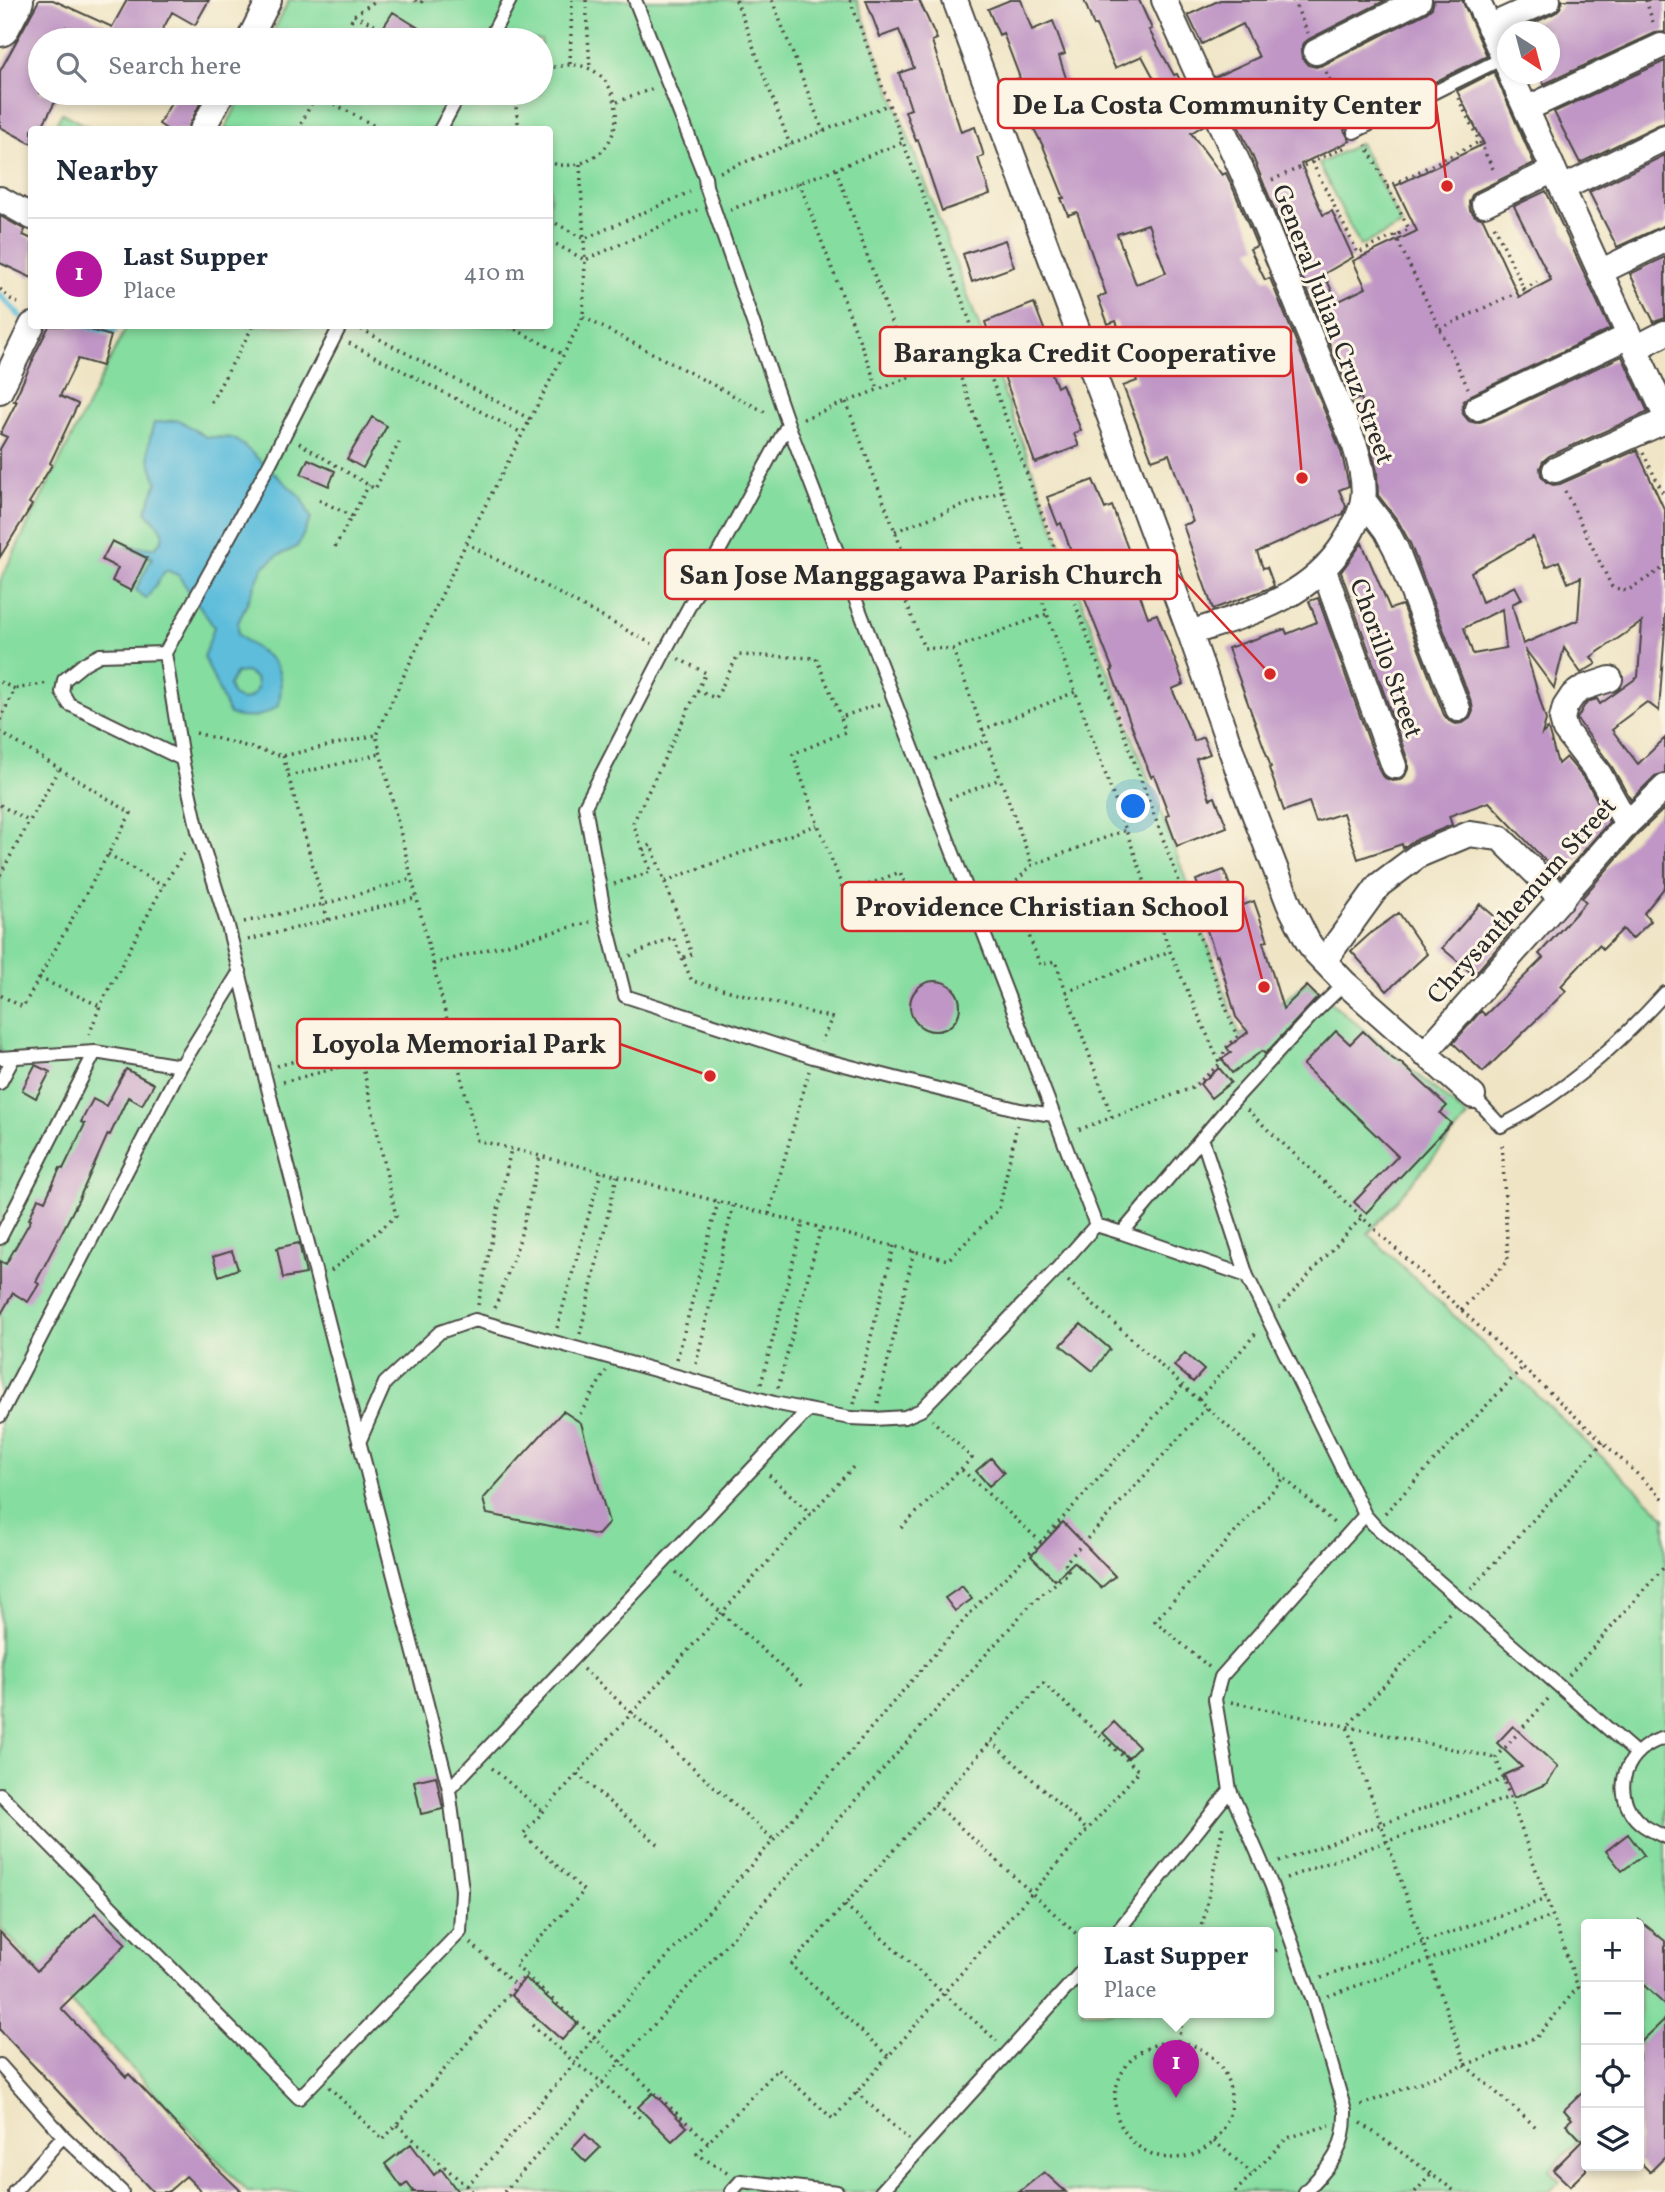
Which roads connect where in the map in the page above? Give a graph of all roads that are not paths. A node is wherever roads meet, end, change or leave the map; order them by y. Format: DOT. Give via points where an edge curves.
graph roads {
  1 [pos="269,0"];
  2 [pos="510,0"];
  3 [pos="635,0"];
  4 [pos="955,0"];
  5 [pos="1164,0"];
  6 [pos="1419,0"];
  7 [pos="1477,0"];
  8 [pos="1548,0"];
  9 [pos="1489,27"];
  10 [pos="254,28"];
  11 [pos="495,28"];
  12 [pos="1497,44"];
  13 [pos="1661,46"];
  14 [pos="1316,52"];
  15 [pos="1497,69"];
  16 [pos="1515,84"];
  17 [pos="216,105"];
  18 [pos="454,105"];
  19 [pos="1526,108"];
  20 [pos="204,126"];
  21 [pos="442,126"];
  22 [pos="1356,131"];
  23 [pos="1665,138"];
  24 [pos="1558,179"];
  25 [pos="0,199"];
  26 [pos="1494,199"];
  27 [pos="28,215"];
  28 [pos="1665,240"];
  29 [pos="1600,272"];
  30 [pos="26,315"];
  31 [pos="338,330"];
  32 [pos="1665,333"];
  33 [pos="1633,342"];
  34 [pos="0,391"];
  35 [pos="1477,408"];
  36 [pos="1665,414"];
  37 [pos="1665,421"];
  38 [pos="788,424"];
  39 [pos="1555,470"];
  40 [pos="1364,501"];
  41 [pos="1324,570"];
  42 [pos="1191,633"];
  43 [pos="165,653"];
  44 [pos="1610,679"];
  45 [pos="1458,709"];
  46 [pos="182,759"];
  47 [pos="1394,766"];
  48 [pos="1665,788"];
  49 [pos="1628,824"];
  50 [pos="1562,899"];
  51 [pos="1324,961"];
  52 [pos="240,971"];
  53 [pos="1345,983"];
  54 [pos="1665,993"];
  55 [pos="89,1053"];
  56 [pos="1424,1054"];
  57 [pos="0,1058"];
  58 [pos="14,1058"];
  59 [pos="181,1066"];
  60 [pos="0,1083"];
  61 [pos="1473,1096"];
  62 [pos="1053,1115"];
  63 [pos="1202,1138"];
  64 [pos="1096,1225"];
  65 [pos="1122,1233"];
  66 [pos="0,1238"];
  67 [pos="1247,1276"];
  68 [pos="808,1410"];
  69 [pos="0,1416"];
  70 [pos="360,1440"];
  71 [pos="1370,1520"];
  72 [pos="1665,1738"];
  73 [pos="1636,1753"];
  74 [pos="449,1789"];
  75 [pos="1230,1790"];
  76 [pos="0,1794"];
  77 [pos="1665,1836"];
  78 [pos="1121,1927"];
  79 [pos="1078,1975"];
  80 [pos="0,2065"];
  81 [pos="63,2136"];
  82 [pos="14,2192"];
  83 [pos="122,2192"];
  84 [pos="731,2192"];
  85 [pos="837,2192"];
  86 [pos="881,2192"];
  87 [pos="1306,2192"];
  1 -- 10 [label="street"];
  2 -- 11 [label="lane"];
  3 -- 38 [label="lane" via="705,181"];
  4 -- 42 [label="street"];
  5 -- 40 [label="street, General Julian Cruz Street" via="1250,189 1355,446 1365,483"];
  6 -- 14 [label="street"];
  7 -- 9 [label="street"];
  8 -- 9 [label="street"];
  9 -- 12 [label="street"];
  13 -- 19 [label="street"];
  15 -- 22 [label="lane" via="1451,84"];
  16 -- 19 [label="street"];
  17 -- 20 [label="street"];
  18 -- 21 [label="lane"];
  19 -- 24 [label="street"];
  23 -- 24 [label="street"];
  24 -- 26 [label="street"];
  24 -- 29 [label="street"];
  25 -- 27 [label="street"];
  28 -- 29 [label="street"];
  29 -- 33 [label="street"];
  30 -- 34 [label="street"];
  31 -- 43 [label="lane"];
  32 -- 33 [label="street"];
  33 -- 35 [label="street"];
  33 -- 36 [label="street"];
  37 -- 39 [label="street"];
  38 -- 62 [label="lane"];
  38 -- 62 [label="lane" via="585,806 605,918 625,996 813,1057"];
  40 -- 41 [label="street, General Julian Cruz Street" via="1349,535"];
  40 -- 45 [label="street" via="1396,548"];
  41 -- 42 [label="street, General Julian Cruz Street" via="1265,607"];
  41 -- 47 [label="street, Chorillo Street"];
  42 -- 51 [label="street" via="1278,879 1308,943"];
  43 -- 46 [label="lane"];
  43 -- 46 [label="lane" via="100,655 64,680 62,692 69,704"];
  44 -- 49 [label="street" via="1573,695 1562,719"];
  46 -- 52 [label="lane" via="198,831"];
  48 -- 49 [label="street, Chrysanthemum Street"];
  49 -- 50 [label="street, Chrysanthemum Street"];
  50 -- 51 [label="street" via="1500,838 1469,834 1419,855 1379,885"];
  50 -- 56 [label="street, Chrysanthemum Street"];
  51 -- 53 [label="street"];
  52 -- 59 [label="lane"];
  52 -- 70 [label="lane"];
  53 -- 56 [label="street"];
  53 -- 63 [label="lane"];
  54 -- 61 [label="lane" via="1561,1090 1532,1110 1501,1126"];
  55 -- 58 [label="lane"];
  55 -- 59 [label="lane"];
  55 -- 66 [label="lane"];
  56 -- 61 [label="street"];
  57 -- 58 [label="lane"];
  58 -- 60 [label="lane"];
  59 -- 69 [label="lane"];
  62 -- 64 [label="lane"];
  63 -- 65 [label="lane"];
  63 -- 67 [label="lane"];
  64 -- 65 [label="lane"];
  64 -- 68 [label="lane" via="920,1410 905,1417 874,1419"];
  65 -- 67 [label="lane"];
  67 -- 71 [label="lane"];
  68 -- 70 [label="lane" via="475,1320 440,1332 385,1383"];
  68 -- 74 [label="lane"];
  70 -- 74 [label="lane"];
  71 -- 73 [label="lane"];
  71 -- 75 [label="lane" via="1346,1534 1221,1677 1215,1699"];
  72 -- 73 [label="lane"];
  73 -- 77 [label="lane" via="1625,1774 1624,1793 1630,1811 1643,1826"];
  74 -- 76 [label="lane" via="462,1890 460,1932 299,2098"];
  75 -- 78 [label="lane"];
  75 -- 87 [label="lane" via="1265,1867 1345,2111 1341,2147"];
  79 -- 86 [label="lane"];
  80 -- 81 [label="lane"];
  81 -- 82 [label="lane"];
  81 -- 83 [label="lane"];
  84 -- 85 [label="lane" via="741,2181"];
}
